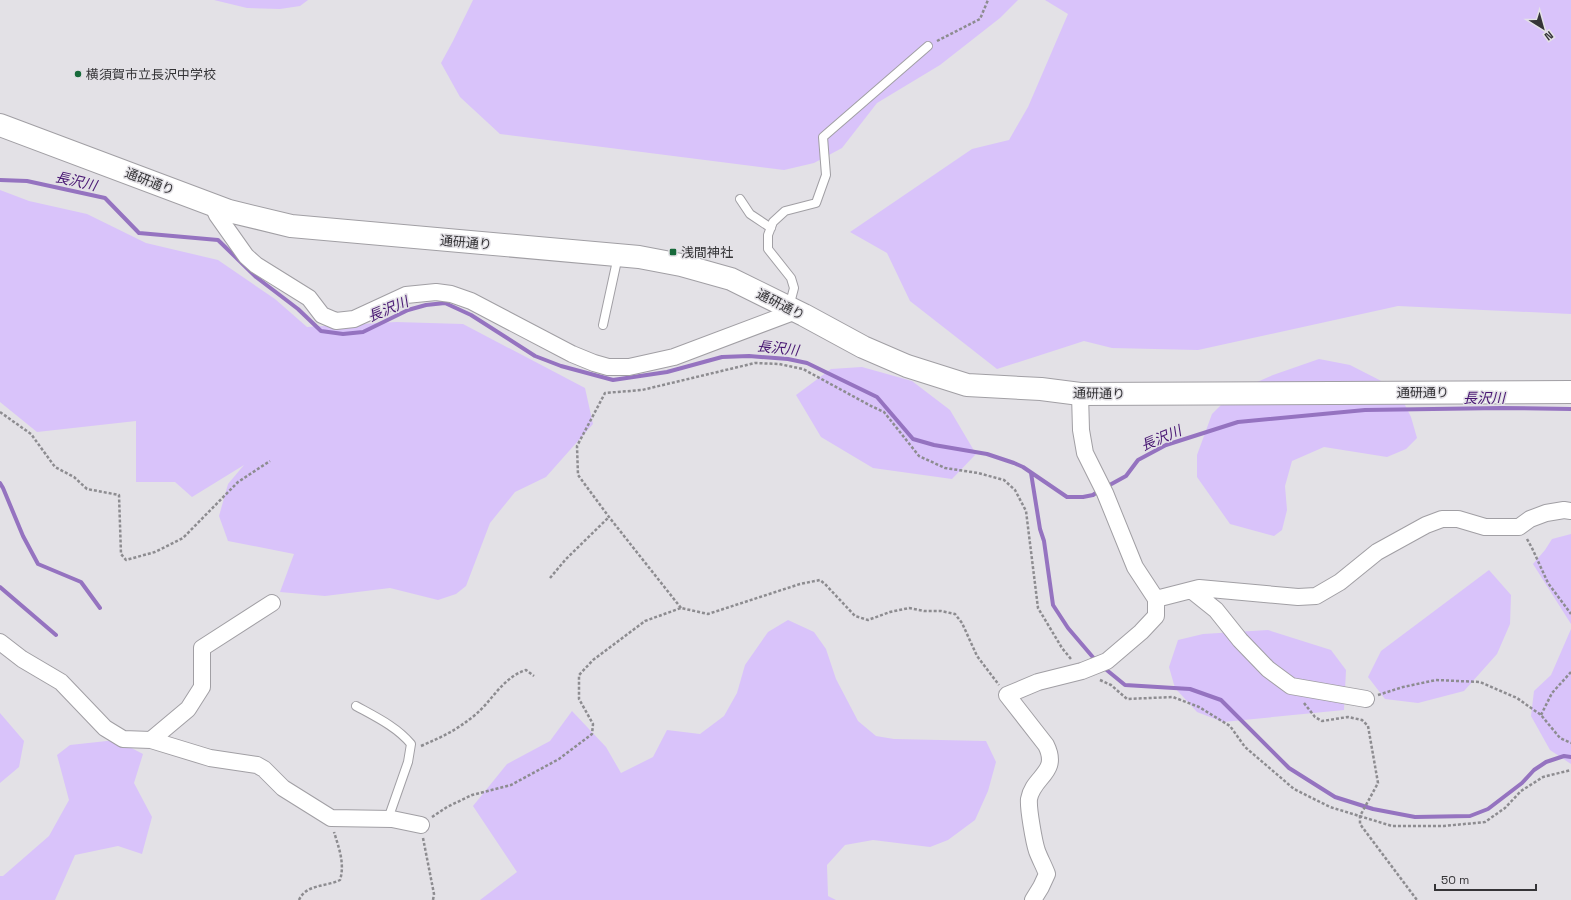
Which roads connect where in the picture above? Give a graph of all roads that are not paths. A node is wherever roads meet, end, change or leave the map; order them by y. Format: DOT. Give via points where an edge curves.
graph roads {
  1 [pos="928,46"];
  2 [pos="0,125"];
  3 [pos="740,199"];
  4 [pos="212,204"];
  5 [pos="771,228"];
  6 [pos="618,255"];
  7 [pos="792,309"];
  8 [pos="602,325"];
  9 [pos="1571,392"];
  10 [pos="1080,394"];
  11 [pos="1571,512"];
  12 [pos="1191,590"];
  13 [pos="1156,599"];
  14 [pos="272,603"];
  15 [pos="0,642"];
  16 [pos="1366,699"];
  17 [pos="356,706"];
  18 [pos="151,740"];
  19 [pos="388,819"];
  20 [pos="421,825"];
  21 [pos="1033,900"];
  1 -- 5 [label="lane" via="823,137 826,175 816,203 786,211 773,222"];
  2 -- 4 [label="street, 通研通り"];
  3 -- 5 [label="lane" via="750,214"];
  4 -- 6 [label="street, 通研通り" via="229,211 291,226"];
  4 -- 7 [label="street" via="246,256 309,298 322,315 336,320 354,319 406,295 436,292 451,294 471,301 572,354 608,367 629,367 674,357"];
  5 -- 7 [label="lane" via="768,249 791,278 794,288"];
  6 -- 7 [label="street, 通研通り" via="681,264 731,279"];
  6 -- 8 [label="lane"];
  7 -- 10 [label="street, 通研通り" via="864,347 907,366 967,385"];
  9 -- 10 [label="street, 通研通り"];
  10 -- 13 [label="street" via="1084,453 1105,493 1135,567"];
  11 -- 12 [label="street" via="1564,510 1546,513 1530,519 1519,527 1485,527 1442,519 1377,552 1340,582 1316,596 1298,597 1199,588"];
  12 -- 13 [label="street"];
  12 -- 16 [label="street" via="1216,610 1268,669 1292,686"];
  13 -- 21 [label="street" via="1156,616 1142,632 1107,661 1082,671 1038,682 1007,695 1046,745 1050,754 1050,766 1034,787 1029,800 1037,850 1047,874"];
  14 -- 18 [label="street" via="202,648 202,687 188,709"];
  15 -- 18 [label="street" via="22,659 61,682 105,728 123,739"];
  17 -- 19 [label="lane" via="403,734 411,744 408,762"];
  18 -- 19 [label="street" via="210,758 256,765 264,769 283,788 330,818"];
  19 -- 20 [label="street"];
}
